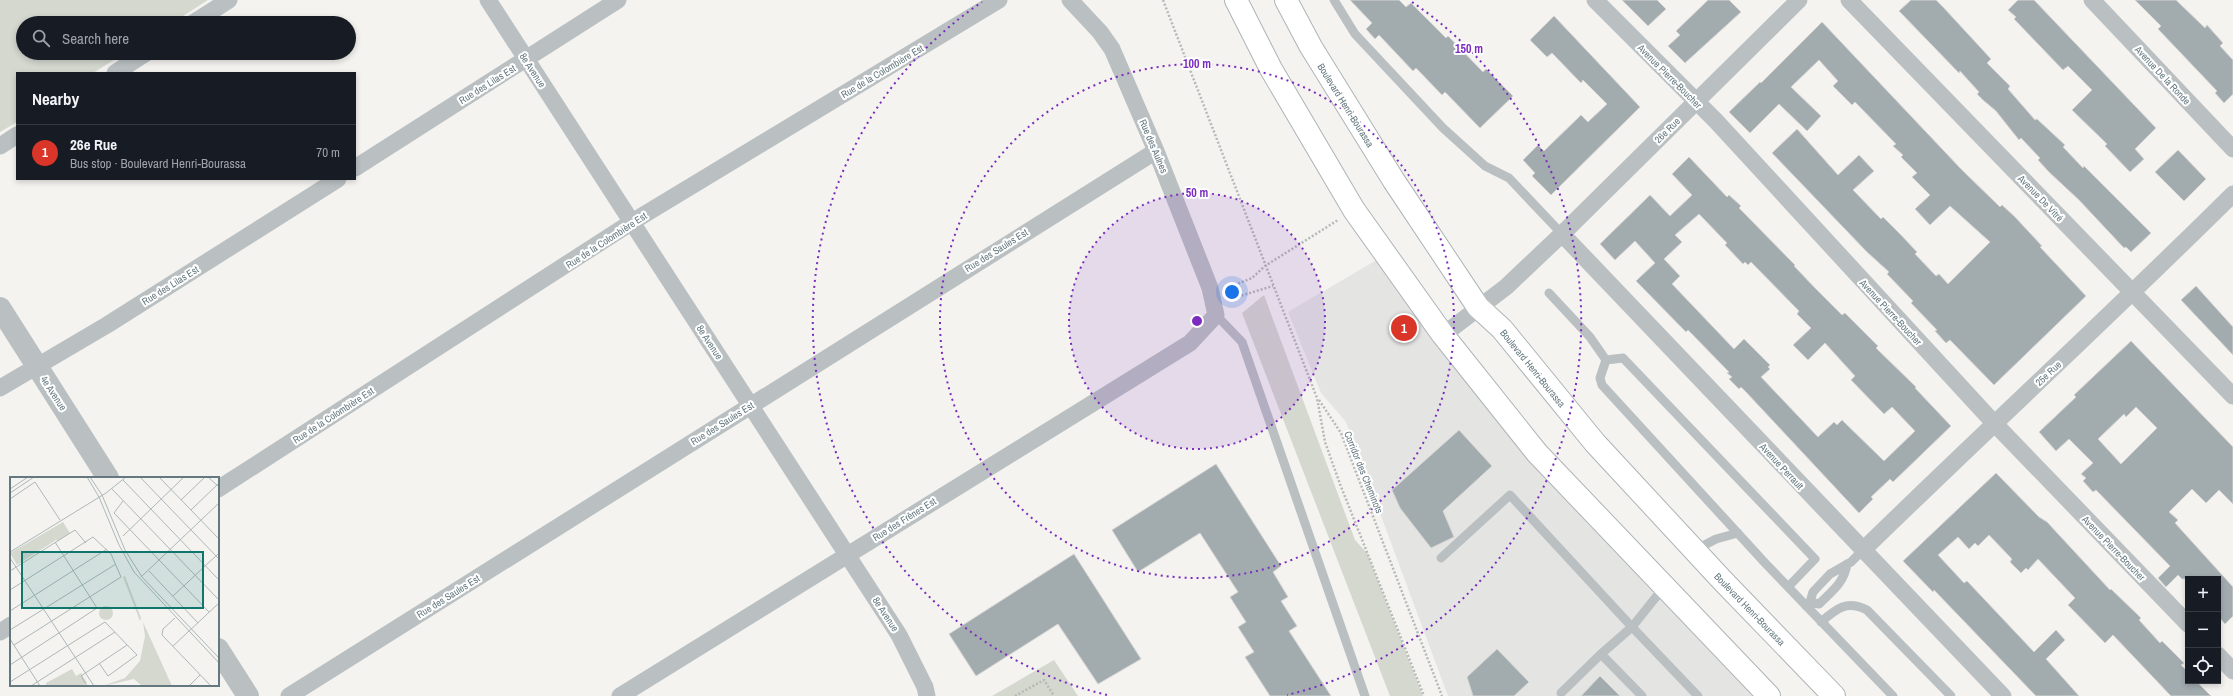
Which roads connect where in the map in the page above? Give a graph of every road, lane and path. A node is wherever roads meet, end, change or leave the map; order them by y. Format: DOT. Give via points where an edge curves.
graph roads {
  1 [pos="229,0"];
  2 [pos="488,0"];
  3 [pos="618,0"];
  4 [pos="999,0"];
  5 [pos="1070,0"];
  6 [pos="1163,0"];
  7 [pos="1236,0"];
  8 [pos="1286,0"];
  9 [pos="1334,0"];
  10 [pos="1595,0"];
  11 [pos="1799,0"];
  12 [pos="1849,0"];
  13 [pos="2092,0"];
  14 [pos="204,16"];
  15 [pos="527,59"];
  16 [pos="135,60"];
  17 [pos="117,72"];
  18 [pos="1696,102"];
  19 [pos="16,136"];
  20 [pos="0,146"];
  21 [pos="2233,150"];
  22 [pos="1156,151"];
  23 [pos="356,167"];
  24 [pos="336,180"];
  25 [pos="2233,194"];
  26 [pos="1354,210"];
  27 [pos="632,222"];
  28 [pos="1562,234"];
  29 [pos="1265,266"];
  30 [pos="1273,286"];
  31 [pos="1548,293"];
  32 [pos="2134,293"];
  33 [pos="1214,304"];
  34 [pos="1478,307"];
  35 [pos="0,308"];
  36 [pos="1443,335"];
  37 [pos="1606,360"];
  38 [pos="37,366"];
  39 [pos="0,388"];
  40 [pos="2233,396"];
  41 [pos="1317,398"];
  42 [pos="750,405"];
  43 [pos="1994,423"];
  44 [pos="107,477"];
  45 [pos="219,488"];
  46 [pos="1738,533"];
  47 [pos="1694,551"];
  48 [pos="1862,551"];
  49 [pos="847,554"];
  50 [pos="1441,558"];
  51 [pos="1664,587"];
  52 [pos="1788,587"];
  53 [pos="1808,604"];
  54 [pos="2185,621"];
  55 [pos="1821,622"];
  56 [pos="10,625"];
  57 [pos="1632,627"];
  58 [pos="0,632"];
  59 [pos="219,651"];
  60 [pos="1601,654"];
  61 [pos="2221,658"];
  62 [pos="2233,671"];
  63 [pos="926,691"];
  64 [pos="1561,693"];
  65 [pos="248,696"];
  66 [pos="289,696"];
  67 [pos="620,696"];
  68 [pos="1015,696"];
  69 [pos="1054,696"];
  70 [pos="1365,696"];
  71 [pos="1424,696"];
  72 [pos="1442,696"];
  73 [pos="1642,696"];
  74 [pos="1698,696"];
  75 [pos="1767,696"];
  76 [pos="1834,696"];
  77 [pos="1893,696"];
  78 [pos="1951,696"];
  79 [pos="2003,696"];
  1 -- 14 [label="street"];
  2 -- 15 [label="street, 8e Avenue"];
  3 -- 15 [label="street, Rue des Lilas Est"];
  4 -- 27 [label="street, Rue de la Colombière Est"];
  5 -- 22 [label="street, Rue des Aulnes" via="1112,49"];
  6 -- 29 [label="path"];
  7 -- 26 [label="main road" via="1271,69"];
  8 -- 34 [label="main road, Boulevard Henri-Bourassa" via="1311,47 1394,181"];
  9 -- 28 [label="lane" via="1355,34 1443,128 1485,166 1509,178"];
  10 -- 18 [label="street, Avenue Pierre-Boucher"];
  11 -- 18 [label="street, 26e Rue"];
  12 -- 32 [label="street, Avenue De Vitré"];
  13 -- 21 [label="street, Avenue De la Ronde"];
  15 -- 23 [label="street, Rue des Lilas Est"];
  15 -- 27 [label="street, 8e Avenue"];
  16 -- 17 [label="street"];
  18 -- 28 [label="street, 26e Rue"];
  18 -- 43 [label="street, Avenue Pierre-Boucher"];
  19 -- 20 [label="street"];
  22 -- 33 [label="street, Rue des Aulnes"];
  22 -- 42 [label="street, Rue des Saules Est"];
  24 -- 38 [label="street, Rue des Lilas Est" via="114,321"];
  25 -- 32 [label="street, 25e Rue"];
  26 -- 29 [label="path"];
  26 -- 36 [label="main road"];
  27 -- 42 [label="street, 8e Avenue"];
  27 -- 45 [label="street, Rue de la Colombière Est"];
  28 -- 34 [label="street, 26e Rue" via="1506,287"];
  28 -- 48 [label="street, Avenue Perrault"];
  29 -- 30 [label="path"];
  29 -- 33 [label="path"];
  30 -- 33 [label="path"];
  30 -- 41 [label="path"];
  31 -- 37 [label="lane" via="1590,337"];
  32 -- 40 [label="street, Avenue De Vitré"];
  32 -- 43 [label="street, 25e Rue"];
  33 -- 49 [label="street, Rue des Frênes Est" via="1190,342"];
  33 -- 70 [label="lane" via="1242,342"];
  34 -- 36 [label="street, 26e Rue"];
  34 -- 47 [label="main road, Boulevard Henri-Bourassa" via="1502,329 1595,443"];
  35 -- 38 [label="street, 4e Avenue"];
  36 -- 51 [label="main road" via="1537,453"];
  37 -- 46 [label="lane" via="1600,378 1602,385"];
  37 -- 52 [label="lane" via="1623,358 1815,559"];
  38 -- 39 [label="street, Rue des Lilas Est"];
  38 -- 44 [label="street, 4e Avenue"];
  41 -- 71 [label="path" via="1325,442 1340,484"];
  41 -- 72 [label="path, Corridor des Cheminots" via="1341,433"];
  42 -- 49 [label="street, 8e Avenue"];
  42 -- 66 [label="street, Rue des Saules Est"];
  43 -- 48 [label="street, 25e Rue"];
  43 -- 54 [label="street, Avenue Pierre-Boucher"];
  46 -- 47 [label="lane" via="1716,539"];
  46 -- 52 [label="lane"];
  47 -- 76 [label="main road, Boulevard Henri-Bourassa"];
  48 -- 53 [label="lane" via="1830,574 1813,592"];
  48 -- 79 [label="street, Avenue Perrault"];
  49 -- 63 [label="street, 8e Avenue" via="899,635"];
  49 -- 67 [label="street, Rue des Frênes Est"];
  50 -- 57 [label="lane" via="1510,495"];
  51 -- 57 [label="lane"];
  51 -- 75 [label="main road"];
  52 -- 53 [label="lane"];
  53 -- 55 [label="lane"];
  55 -- 77 [label="lane"];
  55 -- 78 [label="lane" via="1840,607 1856,604 1867,610"];
  56 -- 58 [label="street"];
  57 -- 60 [label="lane"];
  57 -- 74 [label="lane"];
  59 -- 65 [label="street"];
  60 -- 64 [label="lane"];
  60 -- 73 [label="lane"];
  61 -- 62 [label="street"];
  68 -- 69 [label="path" via="1044,680"];
}
